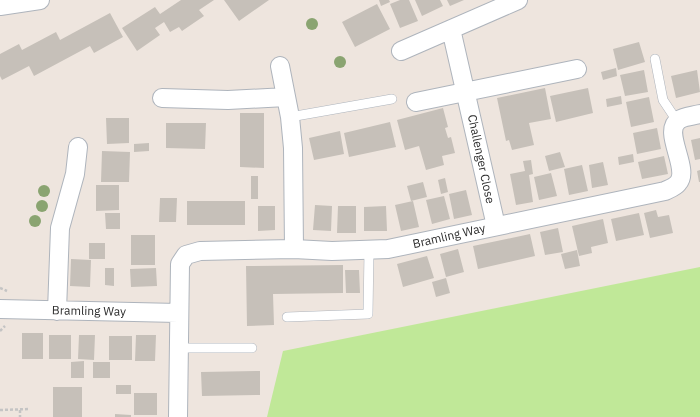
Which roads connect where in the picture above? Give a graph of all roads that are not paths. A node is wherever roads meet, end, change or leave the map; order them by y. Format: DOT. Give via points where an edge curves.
graph roads {
  1 [pos="40,0"];
  2 [pos="518,0"];
  3 [pos="0,6"];
  4 [pos="451,29"];
  5 [pos="401,51"];
  6 [pos="655,58"];
  7 [pos="280,66"];
  8 [pos="577,69"];
  9 [pos="466,93"];
  10 [pos="286,97"];
  11 [pos="162,98"];
  12 [pos="392,99"];
  13 [pos="416,102"];
  14 [pos="700,114"];
  15 [pos="290,117"];
  16 [pos="677,121"];
  17 [pos="78,147"];
  18 [pos="496,226"];
  19 [pos="294,249"];
  20 [pos="369,251"];
  21 [pos="0,309"];
  22 [pos="57,311"];
  23 [pos="178,313"];
  24 [pos="287,317"];
  25 [pos="178,348"];
  26 [pos="252,348"];
  27 [pos="178,417"];
  1 -- 3 [label="street"];
  2 -- 4 [label="street"];
  4 -- 5 [label="street"];
  4 -- 9 [label="street, Challenger Close"];
  6 -- 16 [label="lane" via="663,100"];
  7 -- 10 [label="street"];
  8 -- 9 [label="street"];
  9 -- 13 [label="street"];
  9 -- 18 [label="street, Challenger Close"];
  10 -- 11 [label="street" via="228,100"];
  10 -- 15 [label="street"];
  12 -- 15 [label="lane"];
  14 -- 16 [label="street"];
  15 -- 19 [label="street"];
  16 -- 18 [label="street, Bramling Way" via="674,124 674,137 682,176 673,187 646,195"];
  17 -- 22 [label="street" via="75,174 60,228"];
  18 -- 20 [label="street, Bramling Way"];
  19 -- 20 [label="street, Bramling Way"];
  19 -- 23 [label="street, Bramling Way" via="200,251 186,255 180,264"];
  20 -- 24 [label="lane" via="368,314"];
  21 -- 22 [label="street, Bramling Way"];
  22 -- 23 [label="street, Bramling Way"];
  23 -- 25 [label="street, Bramling Way"];
  25 -- 26 [label="lane"];
  25 -- 27 [label="street, Bramling Way"];
}
